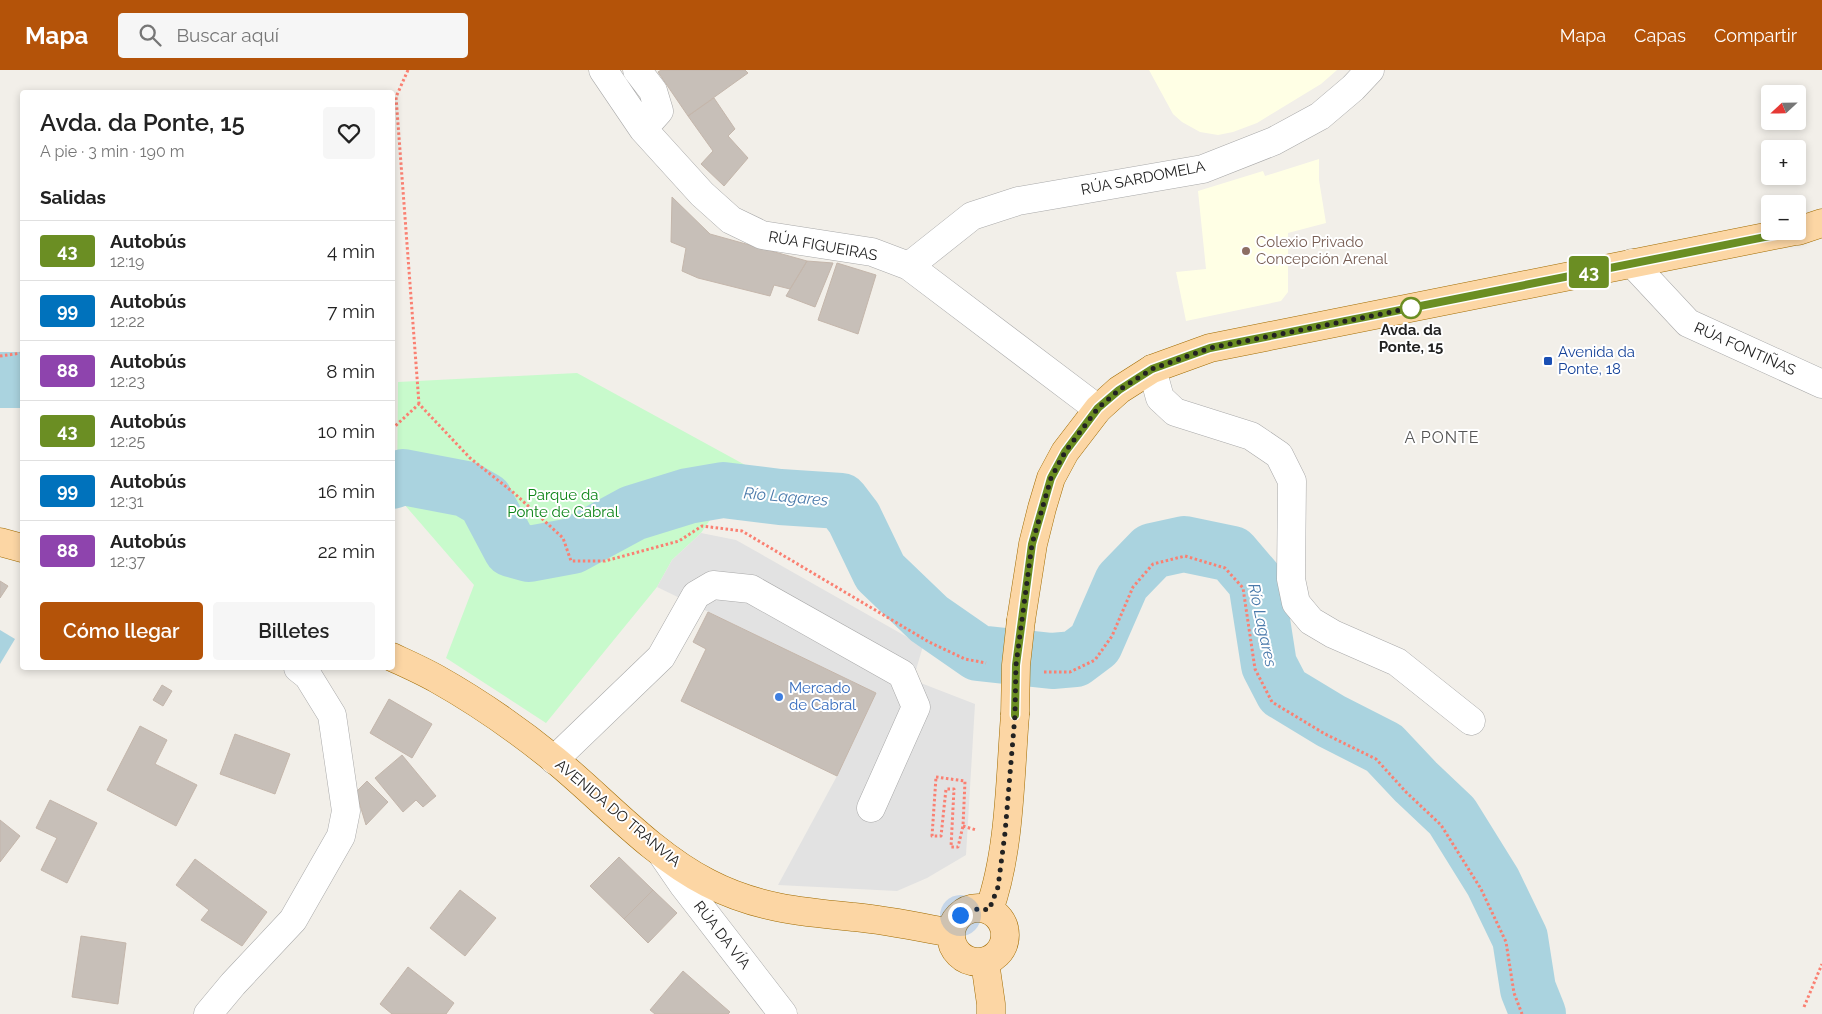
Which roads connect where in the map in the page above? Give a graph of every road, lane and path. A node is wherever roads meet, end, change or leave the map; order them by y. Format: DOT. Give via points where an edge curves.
graph roads {
  1 [pos="408,70"];
  2 [pos="603,70"];
  3 [pos="638,70"];
  4 [pos="1370,70"];
  5 [pos="644,129"];
  6 [pos="1822,223"];
  7 [pos="1806,228"];
  8 [pos="1761,238"];
  9 [pos="1632,264"];
  10 [pos="909,266"];
  11 [pos="20,353"];
  12 [pos="0,356"];
  13 [pos="1152,369"];
  14 [pos="1822,384"];
  15 [pos="418,404"];
  16 [pos="1098,408"];
  17 [pos="395,426"];
  18 [pos="0,542"];
  19 [pos="20,547"];
  20 [pos="572,561"];
  21 [pos="395,658"];
  22 [pos="300,670"];
  23 [pos="1042,672"];
  24 [pos="1471,721"];
  25 [pos="554,760"];
  26 [pos="871,808"];
  27 [pos="963,826"];
  28 [pos="976,830"];
  29 [pos="662,854"];
  30 [pos="989,910"];
  31 [pos="951,933"];
  32 [pos="985,962"];
  33 [pos="1822,964"];
  34 [pos="1804,1007"];
  35 [pos="208,1014"];
  36 [pos="783,1014"];
  37 [pos="990,1014"];
  38 [pos="1522,1014"];
  1 -- 15 [label="path" via="396,96"];
  2 -- 5 [label="street, RÚA FIGUEIRAS"];
  3 -- 5 [label="street" via="654,91 659,111"];
  4 -- 10 [label="street, RÚA SARDOMELA" via="1320,116 1274,141 1203,169 1018,201 972,216"];
  5 -- 10 [label="street, RÚA FIGUEIRAS" via="702,194 731,220 762,235 872,252"];
  6 -- 7 [label="main road"];
  8 -- 9 [label="main road"];
  9 -- 13 [label="main road" via="1210,348"];
  9 -- 14 [label="street, RÚA FONTIÑAS" via="1688,323"];
  10 -- 16 [label="street, RÚA FIGUEIRAS"];
  11 -- 12 [label="path"];
  13 -- 16 [label="main road"];
  13 -- 24 [label="street" via="1160,398 1175,412 1251,436 1279,455 1292,481 1291,579 1296,603 1311,621 1397,662"];
  15 -- 17 [label="path"];
  15 -- 20 [label="path" via="470,458 563,538"];
  16 -- 30 [label="main road, bridge" via="1065,452 1051,478 1032,544 1016,665 1005,833 998,887"];
  18 -- 19 [label="main road"];
  21 -- 25 [label="main road, AVENIDA DO TRANVIA" via="436,678 500,718"];
  22 -- 35 [label="street" via="308,676 332,716 346,812 341,836 293,920"];
  23 -- 38 [label="path" via="1070,672 1095,660 1112,636 1133,586 1153,564 1185,556 1225,568 1243,588 1255,670 1272,702 1324,734 1376,759 1441,825 1481,889 1506,942 1514,993"];
  25 -- 26 [label="street" via="661,658 696,595 713,585 751,590 902,674 916,707"];
  25 -- 29 [label="main road, AVENIDA DO TRANVIA"];
  27 -- 27 [label="path" via="965,781 936,777 932,836 941,836 946,789 954,788 951,847 958,847"];
  27 -- 28 [label="path"];
  29 -- 31 [label="main road, AVENIDA DO TRANVIA" via="707,883 771,906"];
  29 -- 36 [label="street, RÚA DA VÍA"];
  30 -- 31 [label="main road" via="968,910 957,919"];
  30 -- 32 [label="main road" via="998,916 1006,937 1003,948"];
  31 -- 32 [label="main road" via="953,946 961,956 972,962"];
  32 -- 37 [label="main road"];
  33 -- 34 [label="path"];
}
